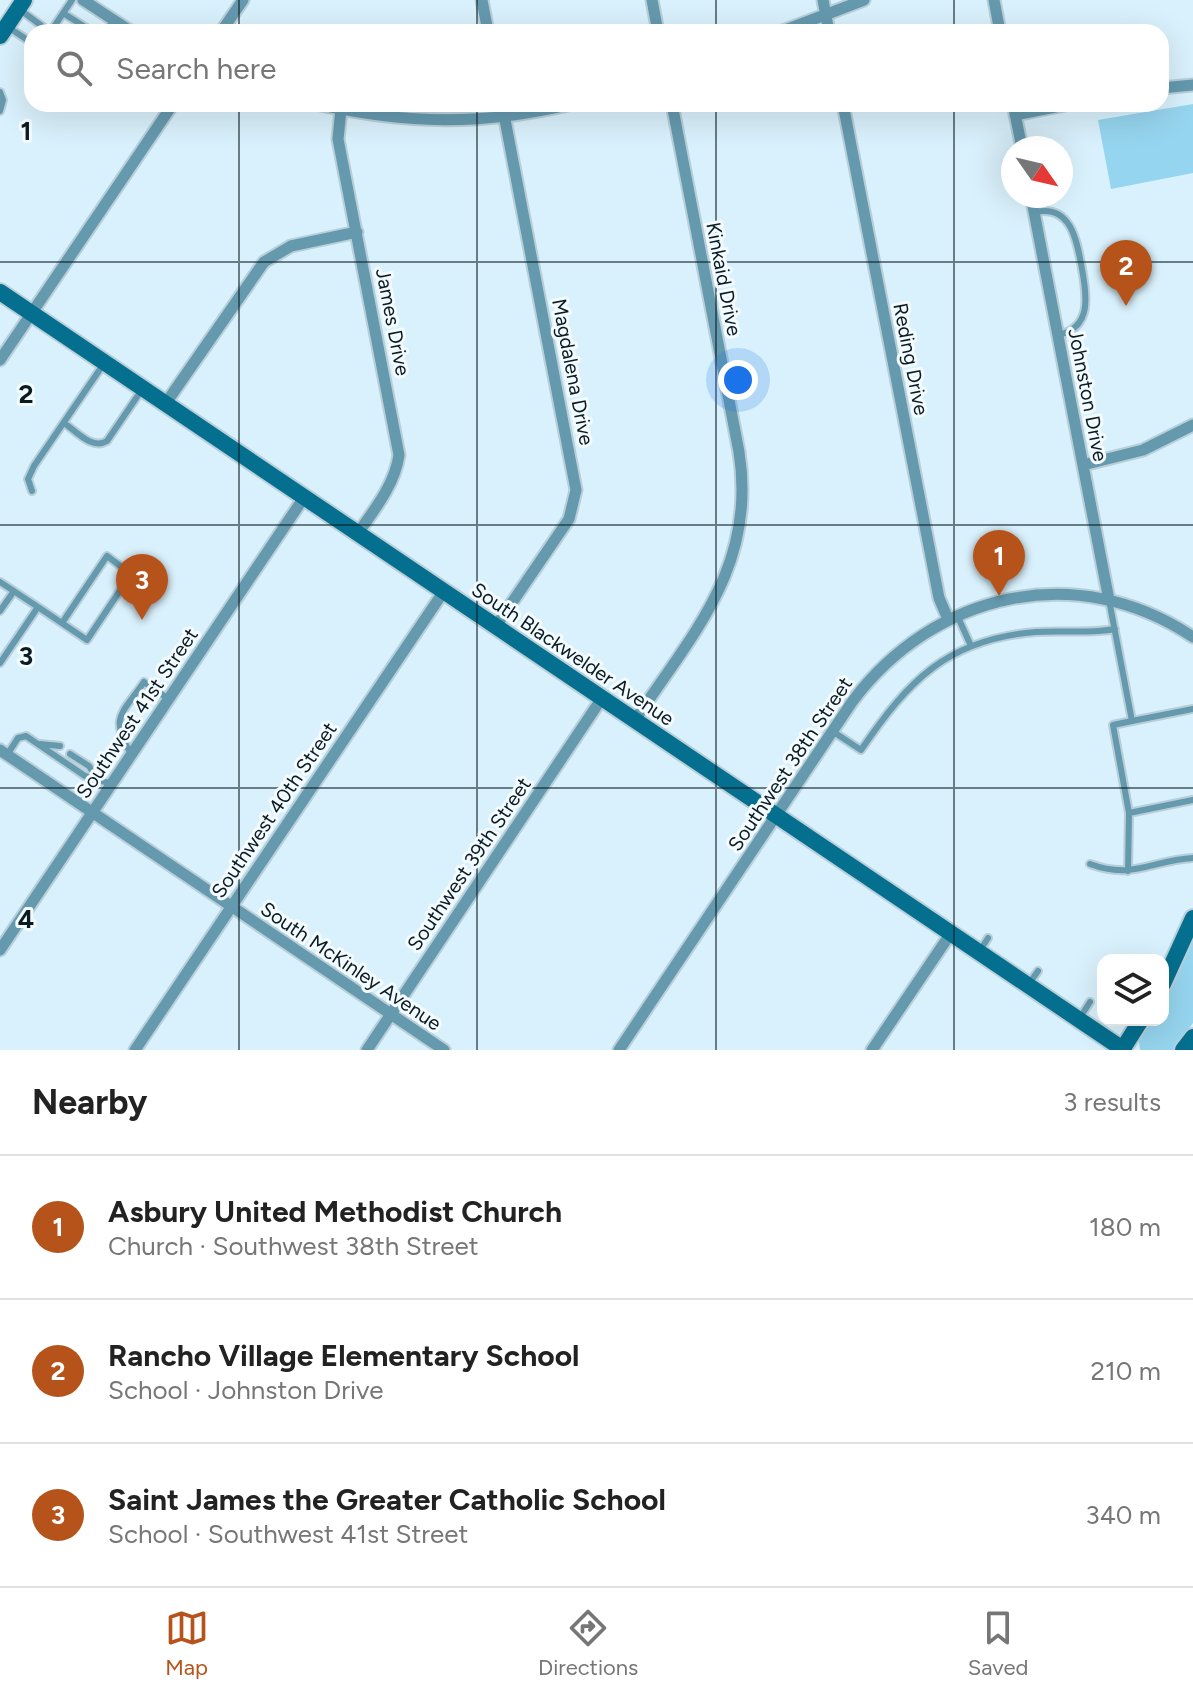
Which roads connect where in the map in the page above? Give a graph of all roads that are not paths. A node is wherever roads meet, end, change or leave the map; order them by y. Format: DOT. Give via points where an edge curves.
graph roads {
  1 [pos="72,0"];
  2 [pos="83,0"];
  3 [pos="243,0"];
  4 [pos="482,0"];
  5 [pos="652,0"];
  6 [pos="823,0"];
  7 [pos="864,0"];
  8 [pos="994,0"];
  9 [pos="22,4"];
  10 [pos="63,13"];
  11 [pos="825,15"];
  12 [pos="113,20"];
  13 [pos="43,24"];
  14 [pos="56,24"];
  15 [pos="80,24"];
  16 [pos="111,24"];
  17 [pos="119,24"];
  18 [pos="226,24"];
  19 [pos="486,24"];
  20 [pos="656,24"];
  21 [pos="801,24"];
  22 [pos="827,24"];
  23 [pos="998,24"];
  24 [pos="3,31"];
  25 [pos="24,40"];
  26 [pos="1193,85"];
  27 [pos="1169,87"];
  28 [pos="0,92"];
  29 [pos="0,111"];
  30 [pos="168,112"];
  31 [pos="341,112"];
  32 [pos="364,112"];
  33 [pos="504,112"];
  34 [pos="531,112"];
  35 [pos="674,112"];
  36 [pos="845,112"];
  37 [pos="1015,112"];
  38 [pos="505,117"];
  39 [pos="1020,136"];
  40 [pos="1033,208"];
  41 [pos="1034,212"];
  42 [pos="357,232"];
  43 [pos="0,292"];
  44 [pos="32,313"];
  45 [pos="1058,335"];
  46 [pos="0,360"];
  47 [pos="105,362"];
  48 [pos="143,388"];
  49 [pos="166,403"];
  50 [pos="64,423"];
  51 [pos="1193,425"];
  52 [pos="1083,465"];
  53 [pos="32,491"];
  54 [pos="305,496"];
  55 [pos="358,533"];
  56 [pos="0,582"];
  57 [pos="14,591"];
  58 [pos="444,591"];
  59 [pos="1109,600"];
  60 [pos="38,607"];
  61 [pos="0,611"];
  62 [pos="952,617"];
  63 [pos="62,623"];
  64 [pos="496,626"];
  65 [pos="1115,629"];
  66 [pos="1193,637"];
  67 [pos="971,646"];
  68 [pos="0,663"];
  69 [pos="167,698"];
  70 [pos="602,698"];
  71 [pos="1193,709"];
  72 [pos="635,720"];
  73 [pos="1132,721"];
  74 [pos="832,731"];
  75 [pos="38,745"];
  76 [pos="60,746"];
  77 [pos="4,753"];
  78 [pos="70,754"];
  79 [pos="131,754"];
  80 [pos="98,780"];
  81 [pos="112,784"];
  82 [pos="1193,800"];
  83 [pos="93,812"];
  84 [pos="1129,813"];
  85 [pos="777,815"];
  86 [pos="1193,858"];
  87 [pos="1090,864"];
  88 [pos="1128,871"];
  89 [pos="231,907"];
  90 [pos="1193,918"];
  91 [pos="951,933"];
  92 [pos="0,950"];
  93 [pos="1169,971"];
  94 [pos="1090,1002"];
  95 [pos="391,1014"];
  96 [pos="1078,1019"];
  97 [pos="1137,1026"];
  98 [pos="1193,1037"];
  99 [pos="135,1050"];
  100 [pos="367,1050"];
  101 [pos="444,1050"];
  102 [pos="619,1050"];
  103 [pos="872,1050"];
  104 [pos="1123,1050"];
  105 [pos="1183,1050"];
  1 -- 10 [label="lane"];
  2 -- 12 [label="street"];
  3 -- 18 [label="street"];
  4 -- 19 [label="street"];
  5 -- 20 [label="street"];
  6 -- 11 [label="street"];
  7 -- 11 [label="street"];
  8 -- 23 [label="street"];
  9 -- 13 [label="lane"];
  9 -- 24 [label="street"];
  10 -- 14 [label="lane"];
  10 -- 15 [label="lane"];
  11 -- 21 [label="street"];
  11 -- 22 [label="street"];
  12 -- 16 [label="lane"];
  12 -- 17 [label="street"];
  24 -- 25 [label="lane"];
  26 -- 27 [label="street"];
  28 -- 29 [label="lane"];
  30 -- 44 [label="street"];
  31 -- 42 [label="street, James Drive" via="338,139"];
  32 -- 38 [label="street" via="433,121"];
  33 -- 38 [label="street, Magdalena Drive"];
  34 -- 38 [label="street"];
  35 -- 72 [label="street, Kinkaid Drive" via="739,452 743,498 737,542 723,583"];
  36 -- 62 [label="street, Reding Drive" via="939,598"];
  37 -- 39 [label="street"];
  38 -- 64 [label="street, Magdalena Drive" via="576,490 569,519"];
  40 -- 41 [label="street, Johnston Drive"];
  41 -- 45 [label="street, Johnston Drive"];
  41 -- 45 [label="lane" via="1060,216 1077,239 1085,309 1076,327"];
  42 -- 49 [label="street" via="291,246 269,258"];
  42 -- 55 [label="street, James Drive" via="399,455 394,475"];
  43 -- 44 [label="street, South Blackwelder Avenue"];
  44 -- 46 [label="street"];
  44 -- 47 [label="street, South Blackwelder Avenue"];
  45 -- 52 [label="street, Johnston Drive"];
  47 -- 48 [label="street, South Blackwelder Avenue"];
  47 -- 50 [label="lane"];
  48 -- 49 [label="street, South Blackwelder Avenue"];
  48 -- 50 [label="lane" via="102,445"];
  49 -- 54 [label="street, South Blackwelder Avenue"];
  50 -- 53 [label="lane" via="34,466 28,479"];
  51 -- 52 [label="street" via="1143,450"];
  52 -- 59 [label="street, Johnston Drive"];
  54 -- 55 [label="street, South Blackwelder Avenue"];
  54 -- 69 [label="street, Southwest 41st Street"];
  55 -- 58 [label="street, South Blackwelder Avenue"];
  56 -- 57 [label="lane"];
  57 -- 60 [label="lane"];
  57 -- 61 [label="lane"];
  58 -- 64 [label="street, South Blackwelder Avenue"];
  58 -- 89 [label="street, Southwest 40th Street"];
  59 -- 62 [label="street, Southwest 38th Street" via="1032,595"];
  59 -- 65 [label="lane"];
  59 -- 66 [label="street, Southwest 38th Street" via="1153,615"];
  60 -- 63 [label="lane"];
  60 -- 68 [label="lane"];
  62 -- 67 [label="lane"];
  62 -- 74 [label="street, Southwest 38th Street" via="884,664"];
  63 -- 63 [label="lane" via="87,640 131,574 107,556"];
  64 -- 70 [label="street, South Blackwelder Avenue"];
  65 -- 67 [label="lane" via="1032,632"];
  65 -- 73 [label="lane"];
  67 -- 74 [label="lane" via="938,663 906,689 861,750"];
  69 -- 79 [label="street, Southwest 41st Street"];
  69 -- 79 [label="lane" via="144,682 135,694 118,723"];
  70 -- 72 [label="street, South Blackwelder Avenue"];
  70 -- 95 [label="street, Southwest 39th Street"];
  71 -- 73 [label="lane"];
  72 -- 85 [label="street, South Blackwelder Avenue"];
  73 -- 84 [label="lane" via="1113,725"];
  74 -- 85 [label="street, Southwest 38th Street"];
  75 -- 76 [label="lane"];
  75 -- 77 [label="lane" via="22,736"];
  75 -- 80 [label="lane"];
  77 -- 83 [label="street, South McKinley Avenue"];
  78 -- 80 [label="lane" via="89,766"];
  79 -- 81 [label="street, Southwest 41st Street"];
  80 -- 81 [label="lane"];
  81 -- 83 [label="street, Southwest 41st Street"];
  82 -- 84 [label="lane"];
  83 -- 89 [label="street, South McKinley Avenue"];
  83 -- 92 [label="street, Southwest 41st Street"];
  84 -- 88 [label="lane"];
  85 -- 91 [label="street, South Blackwelder Avenue"];
  85 -- 102 [label="street, Southwest 38th Street"];
  86 -- 88 [label="lane"];
  87 -- 88 [label="lane" via="1111,872"];
  89 -- 95 [label="street, South McKinley Avenue"];
  89 -- 99 [label="street, Southwest 40th Street"];
  90 -- 93 [label="street"];
  91 -- 96 [label="street, South Blackwelder Avenue" via="984,945 1033,978"];
  91 -- 103 [label="street"];
  94 -- 96 [label="lane"];
  95 -- 100 [label="street, Southwest 39th Street"];
  95 -- 101 [label="street, South McKinley Avenue"];
  96 -- 104 [label="street, South Blackwelder Avenue"];
  97 -- 104 [label="street"];
  98 -- 105 [label="street"];
}
